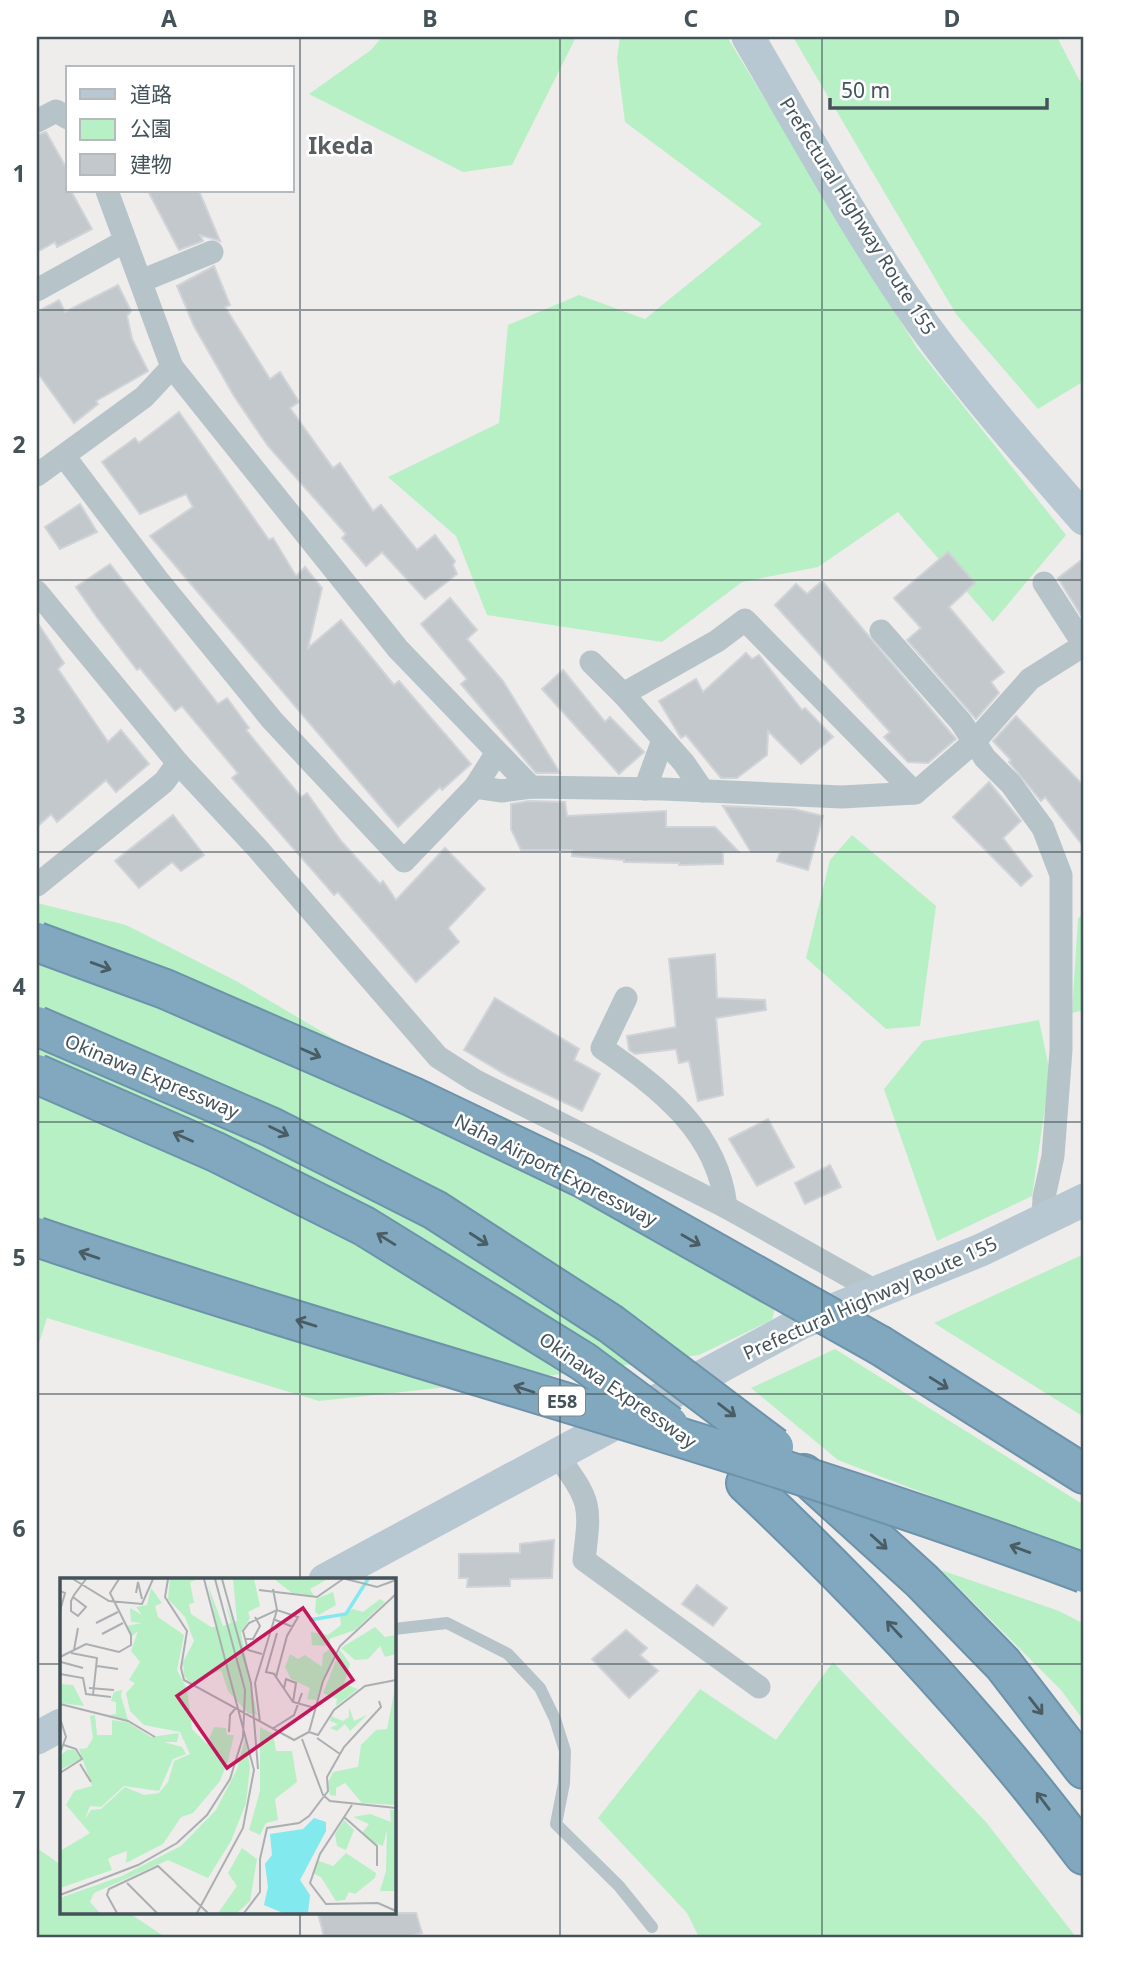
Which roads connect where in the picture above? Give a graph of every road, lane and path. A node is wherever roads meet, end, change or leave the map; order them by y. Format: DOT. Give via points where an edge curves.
graph roads {
  1 [pos="748,37"];
  2 [pos="66,117"];
  3 [pos="37,121"];
  4 [pos="107,192"];
  5 [pos="125,241"];
  6 [pos="212,251"];
  7 [pos="141,281"];
  8 [pos="37,290"];
  9 [pos="172,367"];
  10 [pos="64,456"];
  11 [pos="37,475"];
  12 [pos="1084,519"];
  13 [pos="1044,583"];
  14 [pos="37,593"];
  15 [pos="881,631"];
  16 [pos="1084,645"];
  17 [pos="591,662"];
  18 [pos="623,694"];
  19 [pos="663,740"];
  20 [pos="974,742"];
  21 [pos="496,754"];
  22 [pos="178,762"];
  23 [pos="475,787"];
  24 [pos="531,787"];
  25 [pos="645,789"];
  26 [pos="703,791"];
  27 [pos="915,793"];
  28 [pos="37,885"];
  29 [pos="37,942"];
  30 [pos="626,998"];
  31 [pos="37,1026"];
  32 [pos="37,1074"];
  33 [pos="1084,1200"];
  34 [pos="726,1207"];
  35 [pos="1043,1219"];
  36 [pos="37,1237"];
  37 [pos="878,1293"];
  38 [pos="558,1456"];
  39 [pos="1084,1474"];
  40 [pos="1084,1573"];
  41 [pos="329,1578"];
  42 [pos="396,1629"];
  43 [pos="759,1687"];
  44 [pos="60,1726"];
  45 [pos="37,1738"];
  46 [pos="1084,1769"];
  47 [pos="1084,1856"];
  48 [pos="652,1927"];
  1 -- 12 [label="main road, Prefectural Highway Route 155" via="920,320 972,390"];
  2 -- 3 [label="street" via="56,111"];
  4 -- 5 [label="street"];
  5 -- 7 [label="street"];
  5 -- 8 [label="street"];
  6 -- 7 [label="street"];
  7 -- 9 [label="street"];
  9 -- 10 [label="street" via="144,397"];
  9 -- 21 [label="street" via="398,649"];
  10 -- 11 [label="street"];
  10 -- 23 [label="street" via="272,720 404,861"];
  13 -- 16 [label="street"];
  14 -- 22 [label="street"];
  15 -- 20 [label="street"];
  16 -- 20 [label="street" via="1030,679"];
  17 -- 18 [label="street"];
  18 -- 19 [label="street"];
  18 -- 27 [label="street" via="745,620"];
  19 -- 25 [label="street"];
  19 -- 26 [label="street"];
  20 -- 27 [label="street"];
  20 -- 35 [label="street" via="1043,828 1061,874 1061,1050"];
  21 -- 23 [label="street"];
  21 -- 24 [label="street"];
  22 -- 28 [label="street" via="164,782"];
  22 -- 34 [label="street" via="438,1057 474,1080"];
  23 -- 24 [label="street" via="502,791"];
  24 -- 25 [label="street"];
  25 -- 26 [label="street"];
  26 -- 27 [label="street" via="842,797"];
  29 -- 39 [label="highway, Naha Airport Expressway, one-way, bridge" via="165,989 413,1097 583,1178 881,1346"];
  30 -- 34 [label="street" via="602,1048 678,1106 709,1150 723,1181"];
  31 -- 46 [label="highway, Okinawa Expressway, one-way, bridge" via="271,1127 435,1210 611,1324 774,1447 922,1581 1003,1664"];
  47 -- 32 [label="highway, Okinawa Expressway / E58, one-way, bridge" via="1019,1769 840,1572 746,1483 584,1362 365,1226 216,1152"];
  33 -- 35 [label="main road, Prefectural Highway Route 155"];
  34 -- 37 [label="street"];
  35 -- 37 [label="main road, Prefectural Highway Route 155"];
  40 -- 36 [label="highway, E58, one-way, bridge" via="966,1529 183,1287"];
  37 -- 38 [label="main road, Prefectural Highway Route 155" via="735,1357"];
  38 -- 41 [label="main road, Prefectural Highway Route 155"];
  38 -- 43 [label="street" via="588,1503 584,1560"];
  42 -- 48 [label="lane" via="447,1623 508,1654 540,1688 565,1751 556,1824 619,1886"];
  44 -- 45 [label="main road"];
}
